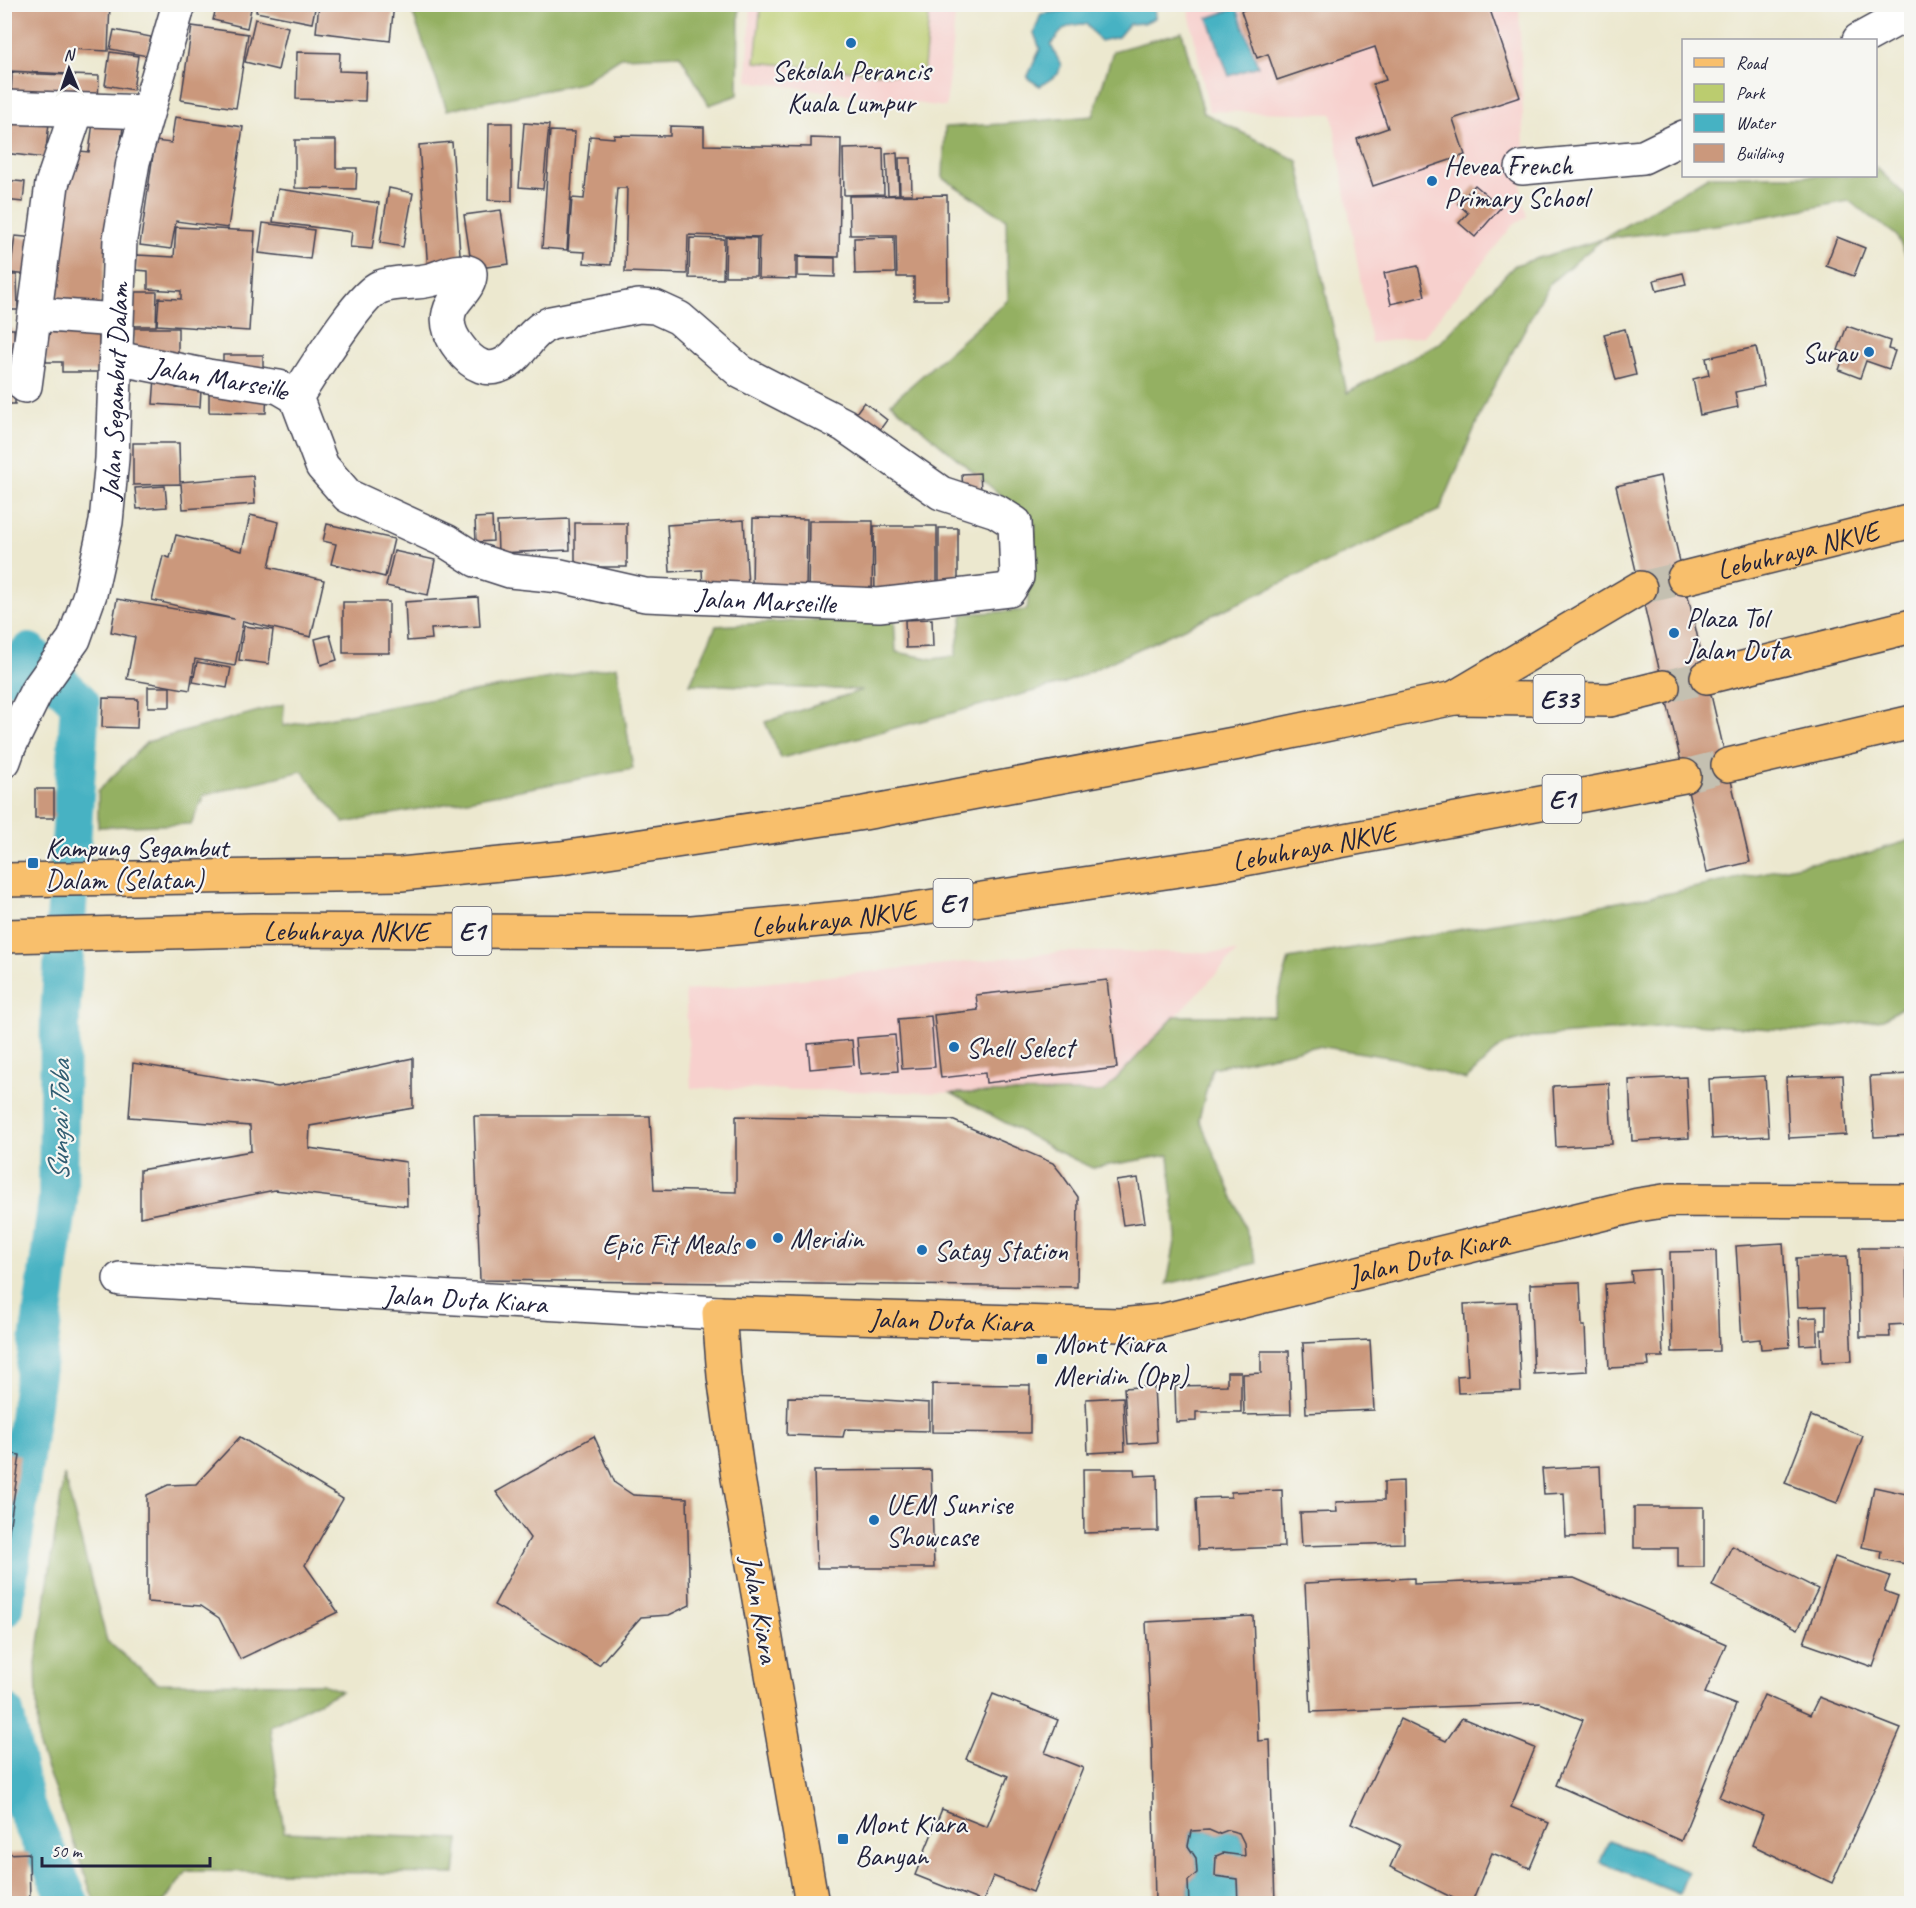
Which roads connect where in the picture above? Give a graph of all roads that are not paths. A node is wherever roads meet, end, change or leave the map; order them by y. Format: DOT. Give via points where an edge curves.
graph roads {
  1 [pos="179,4"];
  2 [pos="1911,11"];
  3 [pos="1861,39"];
  4 [pos="4,107"];
  5 [pos="77,110"];
  6 [pos="147,112"];
  7 [pos="1682,138"];
  8 [pos="1522,168"];
  9 [pos="34,314"];
  10 [pos="116,320"];
  11 [pos="116,358"];
  12 [pos="26,386"];
  13 [pos="296,397"];
  14 [pos="1911,521"];
  15 [pos="1684,578"];
  16 [pos="1640,588"];
  17 [pos="1911,626"];
  18 [pos="1707,677"];
  19 [pos="1663,687"];
  20 [pos="1454,698"];
  21 [pos="1911,722"];
  22 [pos="4,761"];
  23 [pos="1728,765"];
  24 [pos="1684,776"];
  25 [pos="4,880"];
  26 [pos="4,936"];
  27 [pos="1911,1202"];
  28 [pos="120,1279"];
  29 [pos="719,1313"];
  30 [pos="812,1904"];
  1 -- 6 [label="street, Jalan Segambut Dalam"];
  2 -- 3 [label="street"];
  4 -- 5 [label="street"];
  5 -- 6 [label="street"];
  5 -- 9 [label="street" via="52,184"];
  6 -- 10 [label="street, Jalan Segambut Dalam" via="133,162 120,239"];
  7 -- 8 [label="street" via="1643,157"];
  9 -- 10 [label="street"];
  9 -- 12 [label="street"];
  10 -- 11 [label="street, Jalan Segambut Dalam"];
  11 -- 13 [label="street, Jalan Marseille" via="266,384"];
  11 -- 22 [label="street, Jalan Segambut Dalam" via="106,522 90,594 74,639 36,692"];
  13 -- 13 [label="street, Jalan Marseille" via="322,465 348,496 446,541 476,560 510,571 561,576 645,595 879,605 1009,590 1017,577 1015,523 996,511 941,494 844,425 741,372 679,318 655,307 639,306 551,323 539,330 510,361 485,368 469,361 452,337 448,320 449,310 470,281 470,273 462,271 424,282 382,286 370,292"];
  14 -- 15 [label="main road, Lebuhraya NKVE"];
  16 -- 20 [label="main road, Lebuhraya NKVE / E1"];
  17 -- 18 [label="main road"];
  19 -- 20 [label="main road, E33" via="1610,700"];
  20 -- 25 [label="main road, Lebuhraya NKVE / E1" via="1239,743 864,813 573,856 401,874"];
  21 -- 23 [label="main road"];
  24 -- 26 [label="main road, Lebuhraya NKVE / E1" via="1213,865 873,915 692,932 252,930"];
  27 -- 29 [label="main road, Jalan Duta Kiara" via="1670,1200 1638,1205 1161,1322 1120,1325"];
  28 -- 29 [label="street, Jalan Duta Kiara"];
  29 -- 30 [label="main road, Jalan Kiara" via="738,1478"];
}
